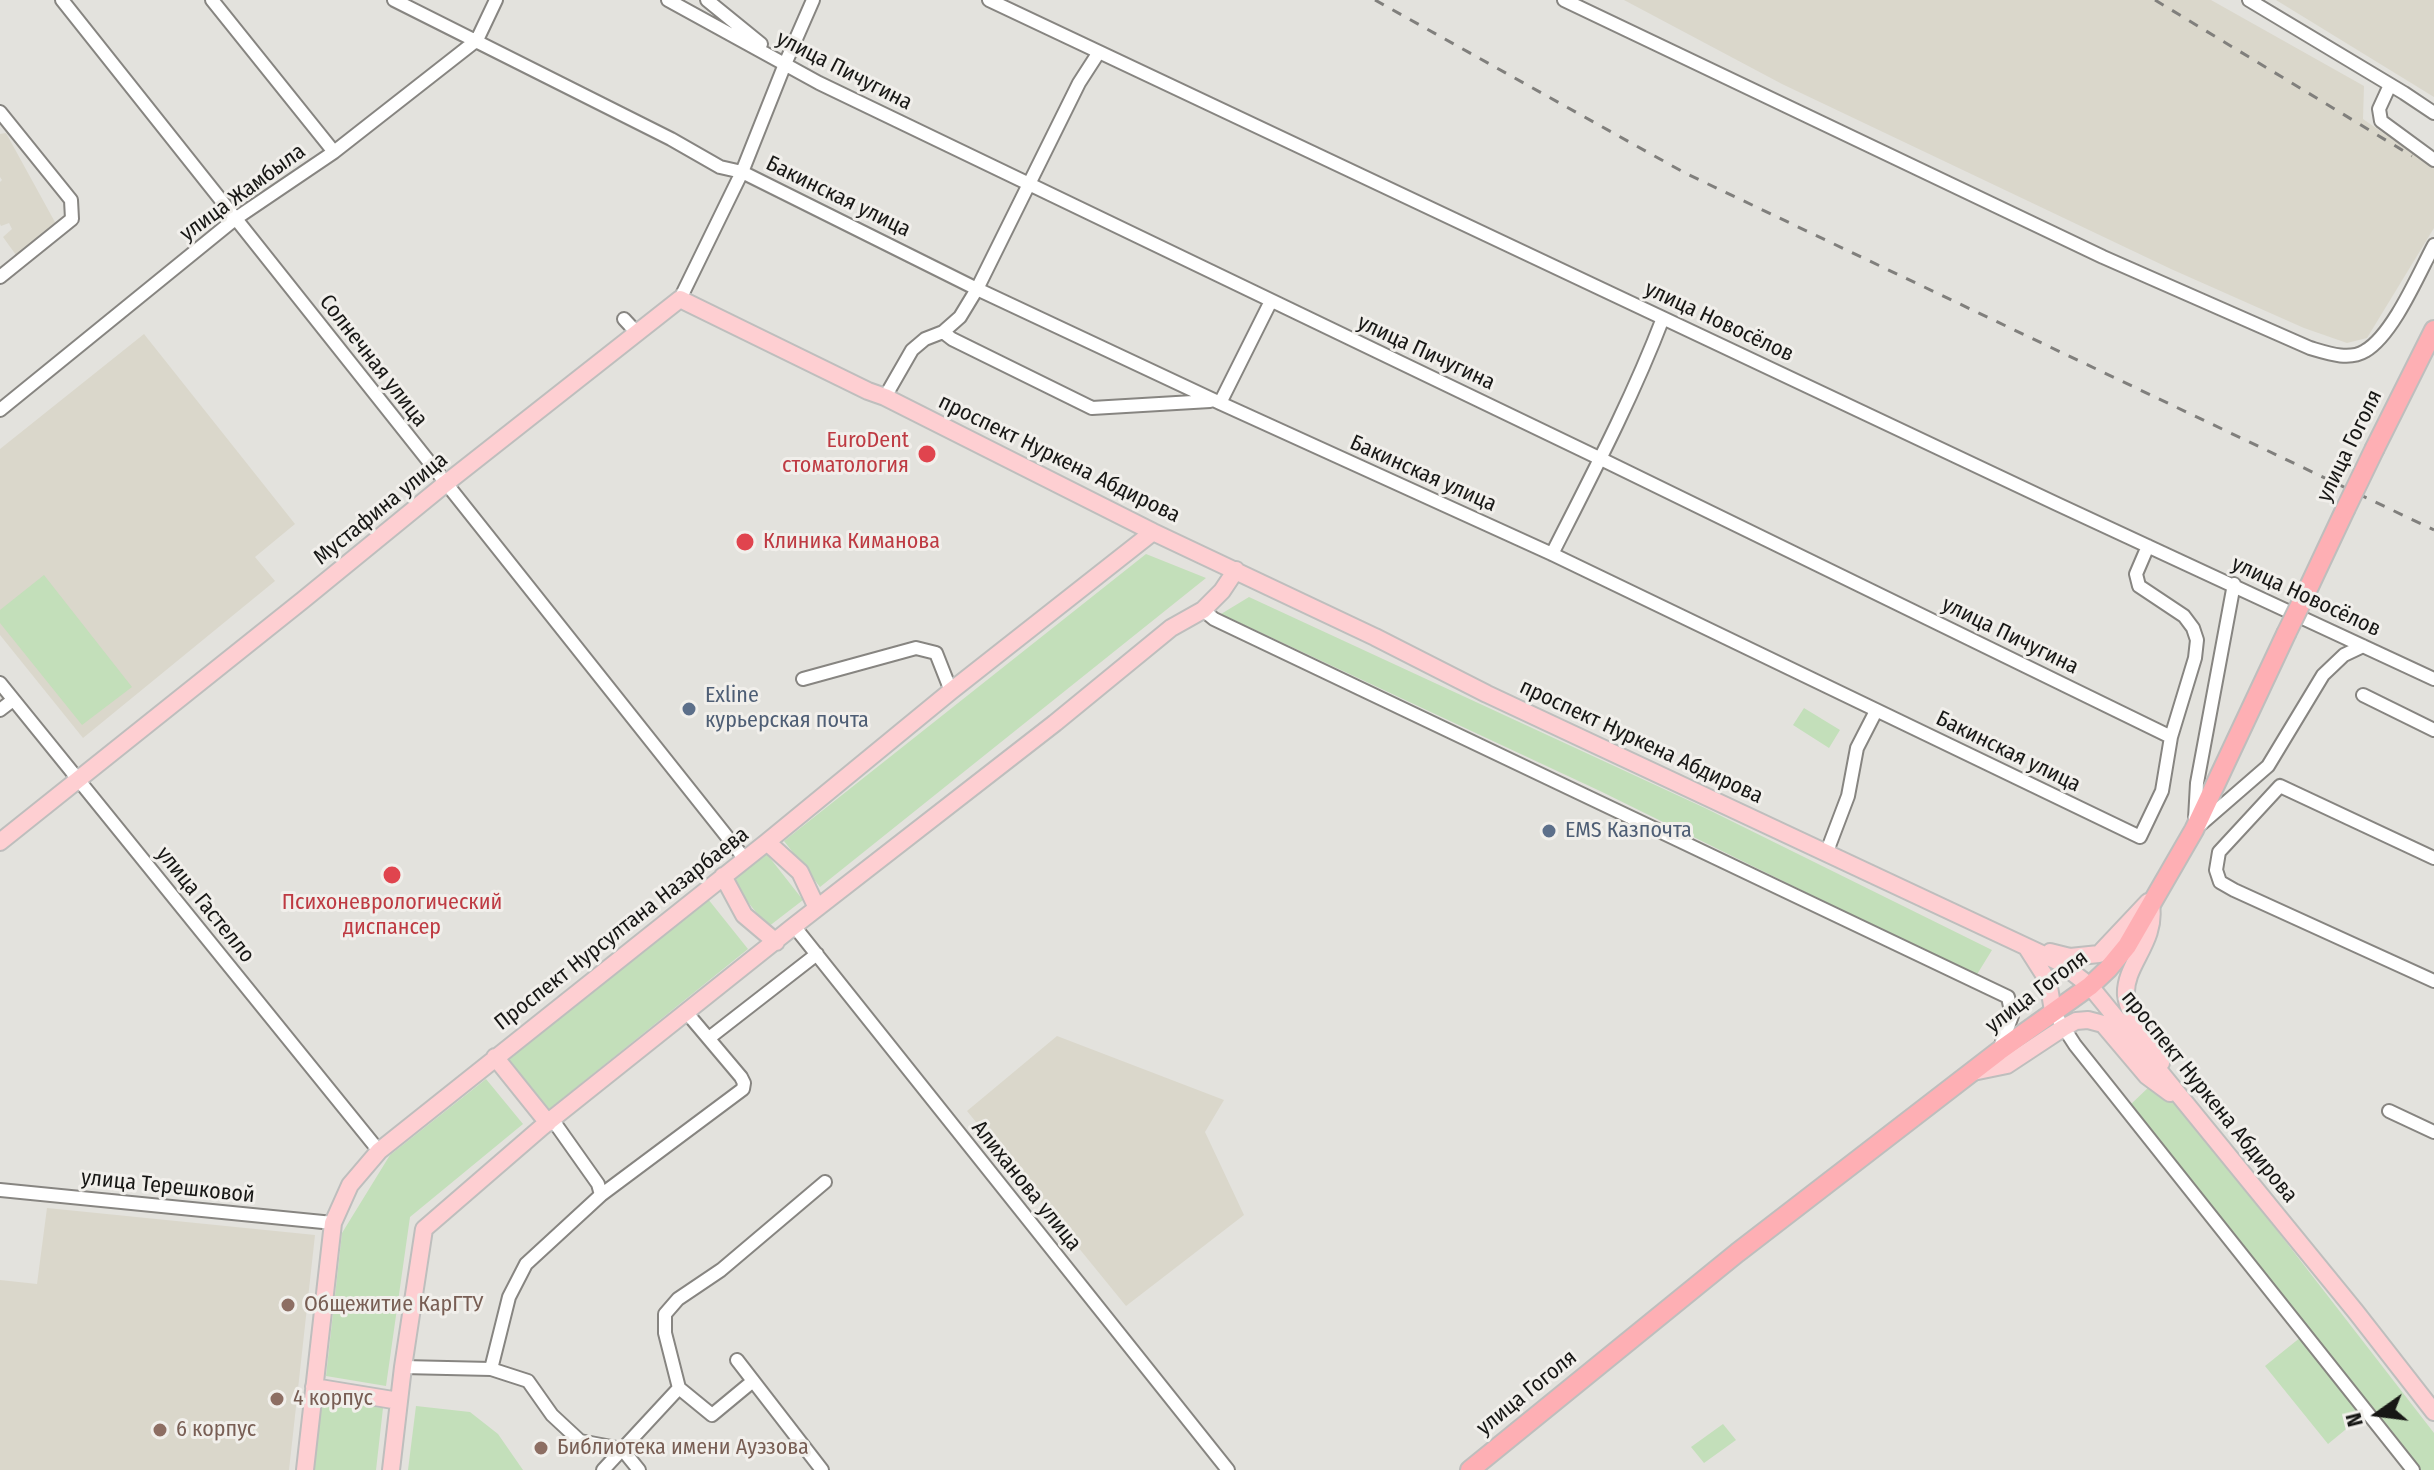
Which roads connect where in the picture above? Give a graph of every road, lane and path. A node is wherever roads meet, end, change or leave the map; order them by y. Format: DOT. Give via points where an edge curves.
graph roads {
  1 [pos="62,0"];
  2 [pos="212,0"];
  3 [pos="394,0"];
  4 [pos="496,0"];
  5 [pos="668,0"];
  6 [pos="707,0"];
  7 [pos="813,0"];
  8 [pos="989,0"];
  9 [pos="1564,0"];
  10 [pos="2249,0"];
  11 [pos="477,40"];
  12 [pos="1099,52"];
  13 [pos="785,64"];
  14 [pos="2390,85"];
  15 [pos="0,112"];
  16 [pos="2434,113"];
  17 [pos="334,152"];
  18 [pos="2434,160"];
  19 [pos="742,172"];
  20 [pos="1029,185"];
  21 [pos="235,219"];
  22 [pos="2434,245"];
  23 [pos="0,277"];
  24 [pos="977,289"];
  25 [pos="680,299"];
  26 [pos="1271,301"];
  27 [pos="1663,318"];
  28 [pos="624,319"];
  29 [pos="2434,330"];
  30 [pos="943,332"];
  31 [pos="637,333"];
  32 [pos="885,397"];
  33 [pos="1217,402"];
  34 [pos="0,410"];
  35 [pos="1601,459"];
  36 [pos="445,484"];
  37 [pos="1153,532"];
  38 [pos="2148,546"];
  39 [pos="1552,554"];
  40 [pos="1236,570"];
  41 [pos="2234,584"];
  42 [pos="1203,610"];
  43 [pos="2363,646"];
  44 [pos="803,679"];
  45 [pos="2434,679"];
  46 [pos="0,683"];
  47 [pos="951,691"];
  48 [pos="2363,695"];
  49 [pos="13,700"];
  50 [pos="0,710"];
  51 [pos="1876,711"];
  52 [pos="2434,730"];
  53 [pos="2171,737"];
  54 [pos="79,781"];
  55 [pos="2194,830"];
  56 [pos="0,842"];
  57 [pos="767,842"];
  58 [pos="1826,854"];
  59 [pos="744,858"];
  60 [pos="2434,858"];
  61 [pos="723,876"];
  62 [pos="2154,899"];
  63 [pos="817,908"];
  64 [pos="794,926"];
  65 [pos="776,942"];
  66 [pos="2032,950"];
  67 [pos="817,954"];
  68 [pos="2434,981"];
  69 [pos="2090,986"];
  70 [pos="2053,1011"];
  71 [pos="687,1013"];
  72 [pos="2063,1028"];
  73 [pos="709,1038"];
  74 [pos="1999,1051"];
  75 [pos="495,1057"];
  76 [pos="1972,1072"];
  77 [pos="2170,1082"];
  78 [pos="2188,1105"];
  79 [pos="2389,1111"];
  80 [pos="550,1121"];
  81 [pos="2434,1132"];
  82 [pos="379,1151"];
  83 [pos="825,1182"];
  84 [pos="0,1190"];
  85 [pos="601,1195"];
  86 [pos="333,1223"];
  87 [pos="737,1360"];
  88 [pos="403,1367"];
  89 [pos="491,1369"];
  90 [pos="753,1381"];
  91 [pos="314,1387"];
  92 [pos="679,1388"];
  93 [pos="399,1401"];
  94 [pos="2434,1412"];
  95 [pos="622,1449"];
  96 [pos="305,1470"];
  97 [pos="391,1470"];
  98 [pos="603,1470"];
  99 [pos="639,1470"];
  100 [pos="822,1470"];
  101 [pos="1228,1470"];
  102 [pos="1470,1470"];
  103 [pos="2413,1470"];
  1 -- 21 [label="street, Солнечная улица"];
  2 -- 17 [label="street"];
  3 -- 11 [label="street, Бакинская улица"];
  4 -- 11 [label="street, улица Жамбыла"];
  5 -- 13 [label="street, улица Пичугина"];
  6 -- 13 [label="street"];
  7 -- 13 [label="street, Мустафина улица"];
  8 -- 12 [label="street, улица Новосёлов"];
  9 -- 22 [label="street" via="2103,257 2338,356 2364,352 2387,330"];
  10 -- 14 [label="street"];
  11 -- 17 [label="street, улица Жамбыла"];
  11 -- 19 [label="street, Бакинская улица" via="720,167"];
  12 -- 20 [label="street"];
  12 -- 27 [label="street, улица Новосёлов"];
  13 -- 19 [label="street, Мустафина улица"];
  13 -- 20 [label="street, улица Пичугина"];
  14 -- 16 [label="street"];
  14 -- 18 [label="street" via="2379,109 2381,121"];
  15 -- 23 [label="street" via="71,200 72,219"];
  17 -- 21 [label="street, улица Жамбыла"];
  19 -- 24 [label="street, Бакинская улица"];
  19 -- 25 [label="street, Мустафина улица"];
  20 -- 24 [label="street"];
  20 -- 26 [label="street, улица Пичугина"];
  21 -- 34 [label="street, улица Жамбыла"];
  21 -- 36 [label="street, Солнечная улица"];
  24 -- 30 [label="street" via="960,317"];
  24 -- 33 [label="street, Бакинская улица"];
  25 -- 31 [label="main road, Мустафина улица"];
  25 -- 32 [label="main road, проспект Нуркена Абдирова"];
  26 -- 33 [label="street"];
  26 -- 35 [label="street, улица Пичугина"];
  27 -- 35 [label="street"];
  27 -- 38 [label="street, улица Новосёлов"];
  28 -- 31 [label="street"];
  29 -- 55 [label="highway, улица Гоголя, bridge"];
  30 -- 32 [label="street" via="912,350"];
  30 -- 33 [label="street" via="1092,408"];
  31 -- 36 [label="main road, Мустафина улица"];
  32 -- 37 [label="main road, проспект Нуркена Абдирова"];
  33 -- 39 [label="street, Бакинская улица"];
  35 -- 39 [label="street"];
  35 -- 53 [label="street, улица Пичугина"];
  36 -- 54 [label="main road, Мустафина улица"];
  36 -- 59 [label="street, Солнечная улица"];
  37 -- 40 [label="main road, проспект Нуркена Абдирова"];
  37 -- 47 [label="main road, Проспект Нурсултана Назарбаева"];
  38 -- 41 [label="street, улица Новосёлов"];
  38 -- 53 [label="street, Бакинская улица" via="2136,574 2139,586 2184,616 2197,640"];
  39 -- 51 [label="street, Бакинская улица"];
  40 -- 42 [label="main road"];
  40 -- 58 [label="main road, проспект Нуркена Абдирова"];
  41 -- 43 [label="street, улица Новосёлов"];
  41 -- 55 [label="street" via="2197,783"];
  42 -- 63 [label="main road" via="1171,628"];
  42 -- 74 [label="street" via="2008,997 2012,1016"];
  43 -- 45 [label="street, улица Новосёлов"];
  43 -- 55 [label="street" via="2323,675 2268,766"];
  44 -- 47 [label="street" via="916,648 936,653"];
  46 -- 49 [label="street, улица Гастелло"];
  47 -- 57 [label="main road, Проспект Нурсултана Назарбаева"];
  48 -- 52 [label="street"];
  49 -- 50 [label="street"];
  49 -- 54 [label="street, улица Гастелло"];
  51 -- 53 [label="street, Бакинская улица" via="2140,837 2162,791"];
  51 -- 58 [label="street" via="1857,748 1848,796"];
  54 -- 56 [label="main road, Мустафина улица"];
  54 -- 82 [label="street, улица Гастелло"];
  55 -- 62 [label="highway, улица Гоголя"];
  57 -- 59 [label="main road, Проспект Нурсултана Назарбаева"];
  57 -- 63 [label="main road" via="800,872"];
  58 -- 66 [label="main road, проспект Нуркена Абдирова"];
  59 -- 61 [label="main road, Проспект Нурсултана Назарбаева"];
  60 -- 68 [label="street" via="2280,786 2219,852 2216,870 2220,882 2234,890"];
  61 -- 65 [label="main road" via="744,915"];
  61 -- 75 [label="main road, Проспект Нурсултана Назарбаева"];
  62 -- 66 [label="main road" via="2099,954 2070,957"];
  62 -- 69 [label="highway, улица Гоголя" via="2127,946"];
  62 -- 77 [label="main road" via="2150,931 2127,979 2126,995"];
  63 -- 64 [label="main road"];
  64 -- 65 [label="main road"];
  64 -- 67 [label="street, Алиханова улица"];
  65 -- 71 [label="main road"];
  66 -- 69 [label="main road, проспект Нуркена Абдирова" via="2059,962"];
  66 -- 70 [label="main road" via="2048,981"];
  67 -- 73 [label="street"];
  67 -- 101 [label="street, Алиханова улица"];
  69 -- 70 [label="highway, улица Гоголя"];
  69 -- 77 [label="main road, проспект Нуркена Абдирова"];
  70 -- 72 [label="street"];
  70 -- 74 [label="highway, улица Гоголя"];
  71 -- 73 [label="street"];
  71 -- 80 [label="main road"];
  72 -- 76 [label="main road" via="2007,1065"];
  72 -- 78 [label="main road" via="2076,1021 2103,1024 2147,1076"];
  72 -- 103 [label="street"];
  73 -- 85 [label="street" via="741,1077 743,1089"];
  74 -- 76 [label="highway, улица Гоголя"];
  75 -- 80 [label="main road"];
  75 -- 82 [label="main road, Проспект Нурсултана Назарбаева"];
  76 -- 102 [label="highway, улица Гоголя" via="1737,1253"];
  77 -- 78 [label="main road, проспект Нуркена Абдирова"];
  78 -- 94 [label="main road, проспект Нуркена Абдирова"];
  79 -- 81 [label="street"];
  80 -- 85 [label="street"];
  80 -- 88 [label="main road" via="424,1229"];
  82 -- 86 [label="main road, Проспект Нурсултана Назарбаева" via="350,1185"];
  83 -- 92 [label="street" via="665,1314"];
  84 -- 86 [label="street, улица Терешковой"];
  85 -- 89 [label="street" via="526,1264 509,1297"];
  86 -- 91 [label="main road, Проспект Нурсултана Назарбаева"];
  87 -- 90 [label="street"];
  88 -- 89 [label="street"];
  88 -- 93 [label="main road"];
  89 -- 95 [label="street" via="528,1381 552,1415 580,1441"];
  90 -- 92 [label="street" via="712,1415"];
  90 -- 100 [label="street"];
  91 -- 93 [label="main road"];
  91 -- 96 [label="main road, Проспект Нурсултана Назарбаева"];
  92 -- 95 [label="street"];
  93 -- 97 [label="main road"];
  95 -- 98 [label="street"];
  95 -- 99 [label="street"];
}
